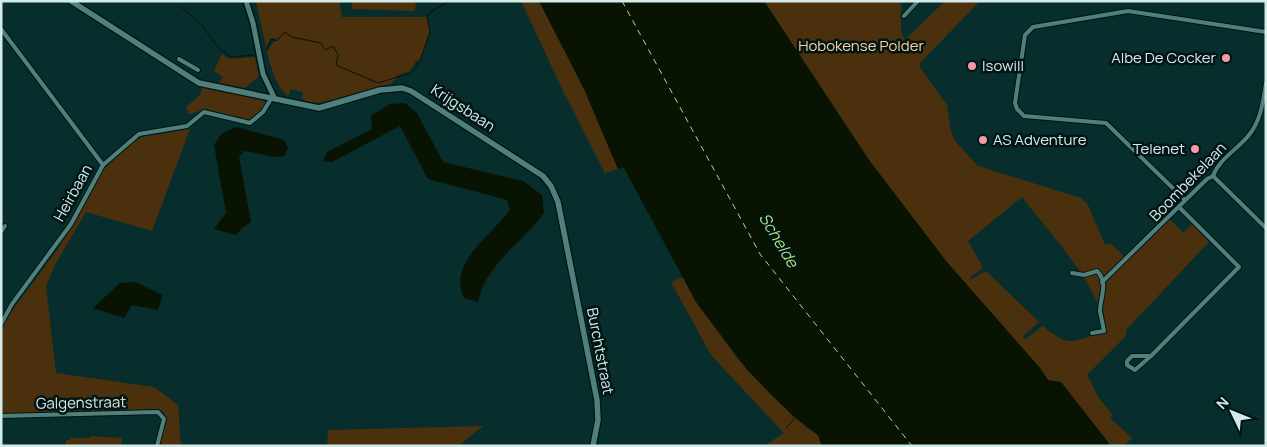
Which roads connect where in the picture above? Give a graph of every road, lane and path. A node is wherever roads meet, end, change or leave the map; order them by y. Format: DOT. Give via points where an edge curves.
graph roads {
  1 [pos="71,1"];
  2 [pos="246,1"];
  3 [pos="908,1"];
  4 [pos="918,1"];
  5 [pos="913,6"];
  6 [pos="904,16"];
  7 [pos="1,29"];
  8 [pos="1266,32"];
  9 [pos="179,59"];
  10 [pos="189,65"];
  11 [pos="198,70"];
  12 [pos="183,74"];
  13 [pos="1266,83"];
  14 [pos="273,99"];
  15 [pos="103,165"];
  16 [pos="1213,176"];
  17 [pos="1185,200"];
  18 [pos="1179,207"];
  19 [pos="6,226"];
  20 [pos="1266,228"];
  21 [pos="1,232"];
  22 [pos="570,262"];
  23 [pos="1072,273"];
  24 [pos="1102,282"];
  25 [pos="1,324"];
  26 [pos="1092,333"];
  27 [pos="1151,356"];
  28 [pos="1,416"];
  29 [pos="157,446"];
  30 [pos="593,446"];
  1 -- 12 [label="main road, Krijgsbaan"];
  2 -- 14 [label="street" via="262,74"];
  3 -- 5 [label="street"];
  4 -- 5 [label="street"];
  5 -- 6 [label="street"];
  7 -- 15 [label="street"];
  8 -- 17 [label="street" via="1121,12 1033,27 1025,35 1015,103 1020,113 1024,116 1106,123"];
  9 -- 10 [label="street"];
  10 -- 11 [label="street"];
  10 -- 12 [label="street"];
  12 -- 14 [label="main road, Krijgsbaan" via="199,83"];
  13 -- 16 [label="street, Boombekelaan" via="1256,123 1216,168"];
  14 -- 15 [label="street, Heirbaan" via="250,123 204,112 186,126 139,134"];
  14 -- 22 [label="main road, Krijgsbaan" via="319,108 390,88 402,88 420,95 543,176 556,194"];
  15 -- 25 [label="street, Heirbaan" via="71,224"];
  16 -- 17 [label="street, Boombekelaan"];
  16 -- 20 [label="street"];
  17 -- 18 [label="street, Boombekelaan"];
  18 -- 24 [label="street, Boombekelaan"];
  18 -- 27 [label="street" via="1238,267"];
  19 -- 21 [label="street"];
  22 -- 30 [label="main road, Burchtstraat" via="597,400 598,420"];
  23 -- 24 [label="street" via="1084,275 1097,271"];
  24 -- 26 [label="street" via="1104,290 1100,310 1104,331"];
  27 -- 27 [label="street" via="1132,356 1127,365 1135,370"];
  28 -- 29 [label="street, Galgenstraat" via="162,414 164,419"];
}
